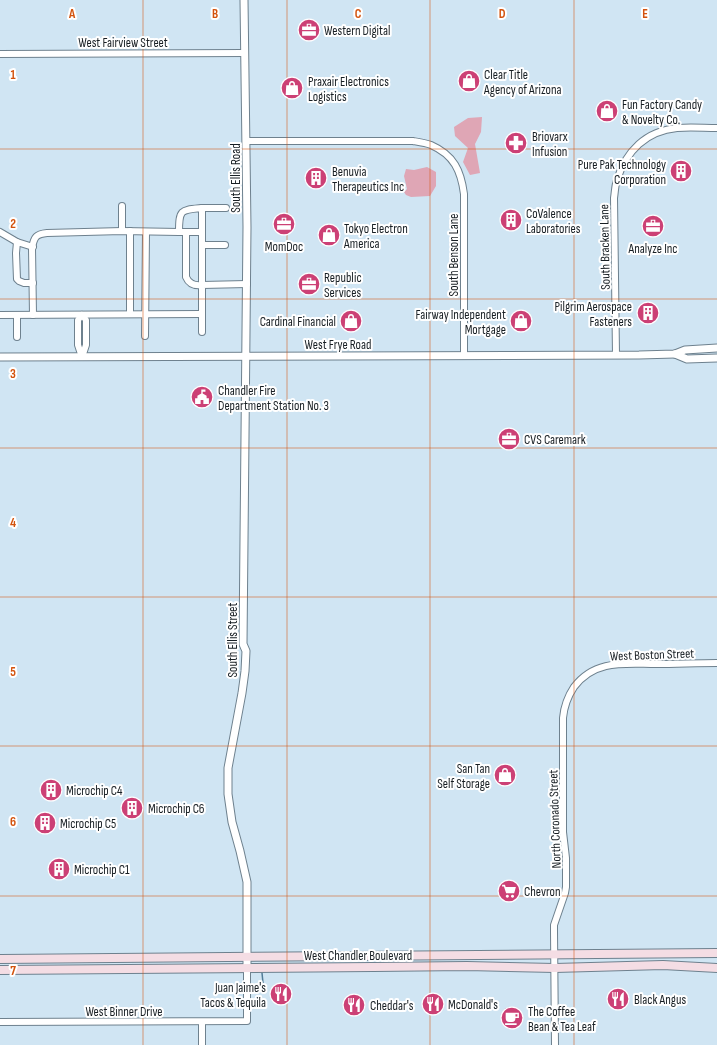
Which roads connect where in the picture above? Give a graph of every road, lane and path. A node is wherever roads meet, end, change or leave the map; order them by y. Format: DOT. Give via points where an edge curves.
graph roads {
  1 [pos="244,0"];
  2 [pos="245,53"];
  3 [pos="0,54"];
  4 [pos="717,128"];
  5 [pos="247,141"];
  6 [pos="122,206"];
  7 [pos="202,208"];
  8 [pos="226,208"];
  9 [pos="122,231"];
  10 [pos="130,231"];
  11 [pos="0,232"];
  12 [pos="146,232"];
  13 [pos="179,232"];
  14 [pos="186,232"];
  15 [pos="202,232"];
  16 [pos="17,242"];
  17 [pos="202,245"];
  18 [pos="225,245"];
  19 [pos="33,246"];
  20 [pos="33,284"];
  21 [pos="247,284"];
  22 [pos="202,285"];
  23 [pos="130,314"];
  24 [pos="146,314"];
  25 [pos="202,314"];
  26 [pos="0,315"];
  27 [pos="18,315"];
  28 [pos="33,315"];
  29 [pos="82,315"];
  30 [pos="202,332"];
  31 [pos="145,336"];
  32 [pos="17,337"];
  33 [pos="717,348"];
  34 [pos="675,354"];
  35 [pos="616,355"];
  36 [pos="246,356"];
  37 [pos="464,356"];
  38 [pos="0,357"];
  39 [pos="82,357"];
  40 [pos="717,358"];
  41 [pos="717,663"];
  42 [pos="589,672"];
  43 [pos="717,953"];
  44 [pos="554,954"];
  45 [pos="446,956"];
  46 [pos="247,957"];
  47 [pos="0,959"];
  48 [pos="405,967"];
  49 [pos="247,968"];
  50 [pos="554,968"];
  51 [pos="717,968"];
  52 [pos="0,970"];
  53 [pos="0,1022"];
  54 [pos="202,1022"];
  55 [pos="202,1045"];
  56 [pos="555,1045"];
  1 -- 2 [label="street, South Ellis Road"];
  2 -- 3 [label="street, West Fairview Street"];
  2 -- 5 [label="street, South Ellis Road"];
  4 -- 35 [label="street, South Bracken Lane" via="676,128 661,131 638,144 624,162 617,179 614,198"];
  5 -- 21 [label="street, South Ellis Road"];
  5 -- 37 [label="street, South Benson Lane" via="413,141 431,145 450,158 458,169 464,194"];
  6 -- 9 [label="street"];
  7 -- 8 [label="street"];
  7 -- 13 [label="street" via="186,209 181,213"];
  7 -- 15 [label="street"];
  9 -- 10 [label="street"];
  9 -- 19 [label="street" via="40,234 33,241"];
  10 -- 12 [label="street"];
  10 -- 23 [label="street"];
  11 -- 16 [label="street"];
  12 -- 13 [label="street"];
  12 -- 24 [label="street"];
  13 -- 14 [label="street"];
  14 -- 15 [label="street"];
  14 -- 22 [label="street" via="186,277 197,286"];
  15 -- 17 [label="street"];
  16 -- 19 [label="street"];
  16 -- 20 [label="street" via="18,279"];
  17 -- 18 [label="street"];
  17 -- 22 [label="street"];
  19 -- 20 [label="street"];
  20 -- 28 [label="street"];
  21 -- 22 [label="street"];
  21 -- 36 [label="street, South Ellis Road"];
  22 -- 25 [label="street"];
  23 -- 24 [label="street"];
  23 -- 29 [label="street"];
  24 -- 25 [label="street"];
  24 -- 31 [label="street"];
  25 -- 30 [label="street"];
  26 -- 27 [label="street"];
  27 -- 28 [label="street"];
  27 -- 32 [label="street"];
  28 -- 29 [label="street"];
  29 -- 39 [label="street" via="86,320 86,345"];
  33 -- 34 [label="street, West Frye Road" via="685,350"];
  34 -- 35 [label="street, West Frye Road"];
  34 -- 40 [label="street, West Frye Road" via="687,359"];
  35 -- 37 [label="street, West Frye Road"];
  36 -- 37 [label="street, West Frye Road"];
  36 -- 39 [label="street, West Frye Road"];
  36 -- 46 [label="street, South Ellis Street" via="243,644 246,651 242,693 228,768 228,794 247,882"];
  38 -- 39 [label="street, West Frye Road"];
  41 -- 42 [label="street, West Boston Street" via="620,664"];
  42 -- 44 [label="street, North Coronado Street" via="573,689 564,712 563,832 566,881 565,893 554,925"];
  43 -- 44 [label="main road, West Chandler Boulevard"];
  44 -- 45 [label="main road, West Chandler Boulevard"];
  44 -- 50 [label="street, North Coronado Street"];
  45 -- 46 [label="main road, West Chandler Boulevard"];
  45 -- 48 [label="main road" via="436,960 409,962"];
  46 -- 47 [label="main road, West Chandler Boulevard"];
  46 -- 49 [label="street, South Ellis Street"];
  48 -- 49 [label="main road, West Chandler Boulevard"];
  48 -- 50 [label="main road, West Chandler Boulevard"];
  49 -- 52 [label="main road, West Chandler Boulevard"];
  49 -- 54 [label="street, West Binner Drive" via="247,1021"];
  50 -- 51 [label="main road, West Chandler Boulevard" via="663,965"];
  50 -- 56 [label="street, North Coronado Street"];
  53 -- 54 [label="street, West Binner Drive"];
  54 -- 55 [label="street"];
}
